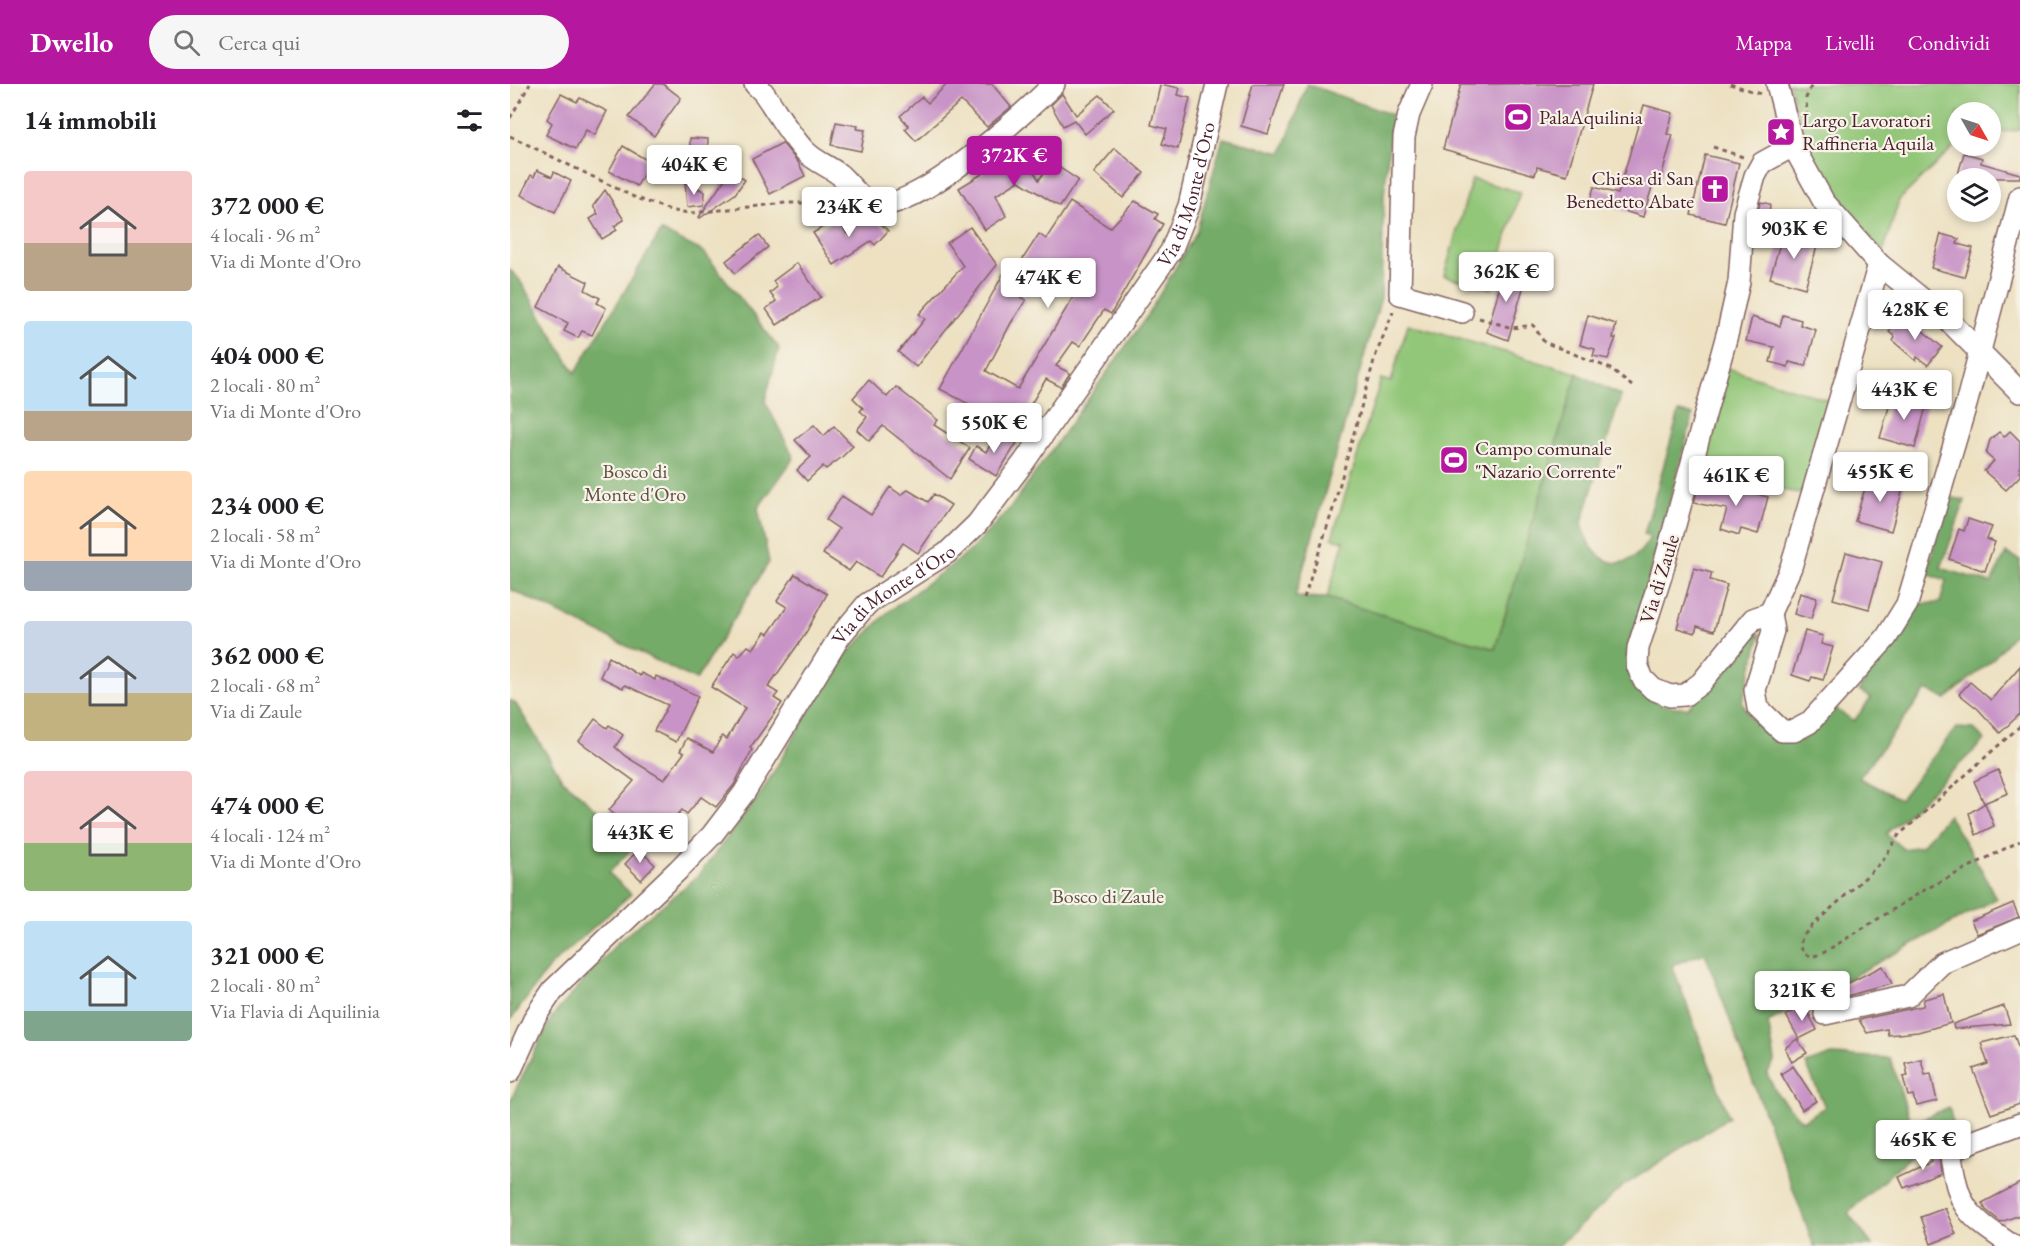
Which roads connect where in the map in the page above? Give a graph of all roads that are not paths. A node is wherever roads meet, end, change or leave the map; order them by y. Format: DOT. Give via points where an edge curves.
graph roads {
  1 [pos="755,84"];
  2 [pos="1054,84"];
  3 [pos="1217,84"];
  4 [pos="1422,84"];
  5 [pos="1778,92"];
  6 [pos="1793,146"];
  7 [pos="2020,197"];
  8 [pos="1879,264"];
  9 [pos="1462,312"];
  10 [pos="1978,350"];
  11 [pos="2020,392"];
  12 [pos="1770,613"];
  13 [pos="2020,929"];
  14 [pos="1825,1014"];
  15 [pos="510,1072"];
  16 [pos="2020,1124"];
  17 [pos="2013,1246"];
  1 -- 2 [label="street" via="805,151 870,203 886,204 904,199 943,177 1004,131"];
  3 -- 15 [label="street, Via di Monte d'Oro" via="1189,206 1171,251 1024,462 977,524 947,553 867,604 847,628 744,793 712,835 553,990 535,1017"];
  4 -- 9 [label="street" via="1404,137 1400,294"];
  5 -- 6 [label="street"];
  6 -- 8 [label="street" via="1824,202"];
  6 -- 12 [label="street, Via di Zaule" via="1758,170 1744,213 1739,282 1728,331 1638,648 1637,665 1643,679 1653,689 1670,696 1686,695 1701,683 1754,619"];
  7 -- 10 [label="street"];
  8 -- 10 [label="street"];
  8 -- 12 [label="street" via="1791,567"];
  10 -- 11 [label="street"];
  10 -- 12 [label="street" via="1967,401 1907,604 1862,667 1809,723 1794,731 1782,731 1758,708 1755,690 1773,631"];
  13 -- 14 [label="street" via="1942,963 1908,996"];
  16 -- 17 [label="street" via="1950,1150 1963,1208"];
}
